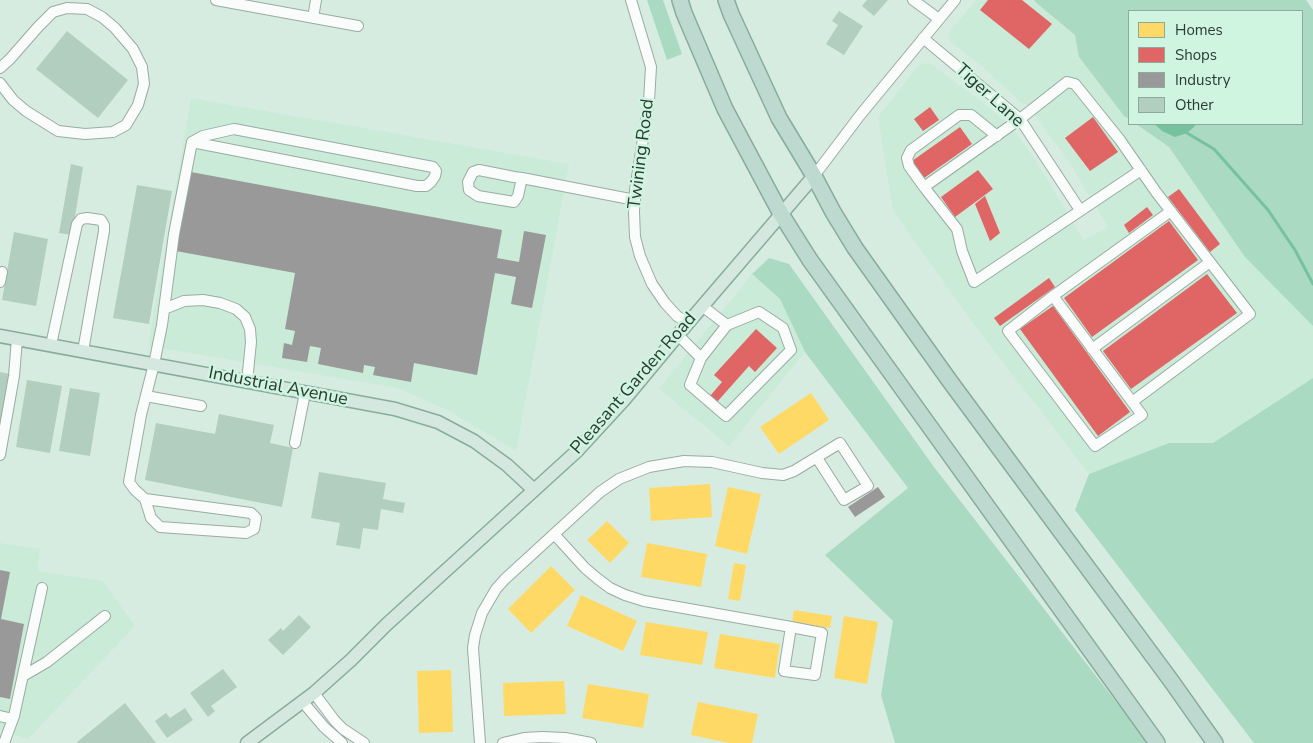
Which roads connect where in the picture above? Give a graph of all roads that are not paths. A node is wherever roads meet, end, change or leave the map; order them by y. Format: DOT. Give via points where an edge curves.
graph roads {
  1 [pos="216,0"];
  2 [pos="316,0"];
  3 [pos="631,0"];
  4 [pos="680,0"];
  5 [pos="726,0"];
  6 [pos="913,0"];
  7 [pos="954,0"];
  8 [pos="313,18"];
  9 [pos="939,19"];
  10 [pos="358,26"];
  11 [pos="923,38"];
  12 [pos="0,68"];
  13 [pos="0,83"];
  14 [pos="1020,119"];
  15 [pos="996,136"];
  16 [pos="192,142"];
  17 [pos="1141,170"];
  18 [pos="814,176"];
  19 [pos="522,178"];
  20 [pos="924,187"];
  21 [pos="635,200"];
  22 [pos="1080,210"];
  23 [pos="1171,211"];
  24 [pos="781,214"];
  25 [pos="1210,262"];
  26 [pos="1053,296"];
  27 [pos="702,306"];
  28 [pos="164,309"];
  29 [pos="688,323"];
  30 [pos="727,325"];
  31 [pos="678,335"];
  32 [pos="0,336"];
  33 [pos="16,339"];
  34 [pos="51,345"];
  35 [pos="1092,349"];
  36 [pos="83,351"];
  37 [pos="701,358"];
  38 [pos="154,364"];
  39 [pos="248,382"];
  40 [pos="305,392"];
  41 [pos="146,396"];
  42 [pos="1132,402"];
  43 [pos="201,406"];
  44 [pos="296,443"];
  45 [pos="0,455"];
  46 [pos="817,458"];
  47 [pos="534,490"];
  48 [pos="145,499"];
  49 [pos="554,534"];
  50 [pos="42,588"];
  51 [pos="104,616"];
  52 [pos="791,627"];
  53 [pos="23,676"];
  54 [pos="314,692"];
  55 [pos="302,701"];
  56 [pos="0,716"];
  57 [pos="13,719"];
  58 [pos="541,740"];
  59 [pos="358,742"];
  60 [pos="4,743"];
  61 [pos="247,743"];
  62 [pos="342,743"];
  63 [pos="480,743"];
  64 [pos="503,743"];
  65 [pos="592,743"];
  66 [pos="1157,743"];
  67 [pos="1215,743"];
  1 -- 8 [label="street"];
  2 -- 8 [label="street"];
  3 -- 21 [label="street, Twining Road" via="651,67 650,101"];
  4 -- 24 [label="highway" via="725,109"];
  5 -- 18 [label="highway" via="778,118"];
  6 -- 9 [label="street"];
  7 -- 9 [label="street, Pleasant Garden Road"];
  8 -- 10 [label="street"];
  9 -- 11 [label="street, Pleasant Garden Road"];
  11 -- 14 [label="street, Tiger Lane"];
  11 -- 18 [label="street, Pleasant Garden Road"];
  12 -- 13 [label="street" via="53,12 67,8 87,9 115,28 133,50 142,67 144,84 138,105 126,125 113,132 85,134 58,131 26,111"];
  14 -- 15 [label="street"];
  14 -- 17 [label="street" via="1067,82 1075,84"];
  14 -- 22 [label="street, Tiger Lane"];
  15 -- 20 [label="street"];
  15 -- 20 [label="street" via="971,115 959,115 911,150 907,158"];
  16 -- 16 [label="street" via="416,186 426,186 436,171 433,167 234,129"];
  16 -- 28 [label="street" via="174,234"];
  17 -- 22 [label="street"];
  17 -- 23 [label="street"];
  18 -- 24 [label="main road, Pleasant Garden Road"];
  18 -- 67 [label="highway" via="856,248 949,380"];
  19 -- 19 [label="street" via="479,170 473,172 468,182 469,190 478,196 514,202"];
  19 -- 21 [label="street"];
  20 -- 22 [label="street" via="957,229 974,282"];
  21 -- 29 [label="street, Twining Road" via="635,237 652,284 665,303"];
  23 -- 25 [label="street"];
  23 -- 26 [label="street"];
  24 -- 27 [label="main road, Pleasant Garden Road"];
  24 -- 66 [label="highway" via="810,260"];
  25 -- 35 [label="street"];
  25 -- 42 [label="street" via="1250,314"];
  26 -- 35 [label="street"];
  26 -- 42 [label="street" via="1008,331 1096,446 1142,415"];
  27 -- 29 [label="main road, Pleasant Garden Road"];
  27 -- 30 [label="street"];
  28 -- 38 [label="street"];
  28 -- 39 [label="street" via="184,301 203,300 236,309 245,317 250,329"];
  29 -- 31 [label="main road, Pleasant Garden Road"];
  30 -- 37 [label="street"];
  30 -- 37 [label="street" via="759,312 783,328 791,350 726,416 690,385"];
  31 -- 37 [label="street"];
  31 -- 47 [label="main road, Pleasant Garden Road" via="577,451"];
  32 -- 33 [label="main road, Industrial Avenue"];
  33 -- 34 [label="main road, Industrial Avenue"];
  33 -- 45 [label="street" via="14,376"];
  34 -- 36 [label="main road, Industrial Avenue"];
  34 -- 36 [label="street" via="77,224 81,219 100,220 104,231"];
  35 -- 42 [label="street"];
  36 -- 38 [label="main road, Industrial Avenue"];
  38 -- 39 [label="main road, Industrial Avenue"];
  38 -- 41 [label="street"];
  39 -- 40 [label="main road, Industrial Avenue"];
  40 -- 44 [label="street"];
  40 -- 47 [label="main road, Industrial Avenue" via="395,409 438,422 474,441"];
  41 -- 43 [label="street"];
  41 -- 48 [label="street" via="129,482"];
  46 -- 46 [label="street" via="840,444 868,486 844,500"];
  46 -- 49 [label="street" via="782,475 700,461 649,467 619,479 600,492"];
  47 -- 54 [label="main road, Pleasant Garden Road"];
  48 -- 48 [label="street" via="251,513 256,518 254,529 246,533 160,526 151,518"];
  49 -- 52 [label="street" via="585,568 610,588 625,595"];
  49 -- 63 [label="street" via="496,589 478,623 473,648"];
  50 -- 53 [label="street"];
  51 -- 53 [label="street" via="47,662"];
  52 -- 52 [label="street" via="822,632 815,675 784,670"];
  53 -- 57 [label="street"];
  54 -- 55 [label="main road, Pleasant Garden Road"];
  54 -- 59 [label="street" via="335,721"];
  55 -- 61 [label="main road, Pleasant Garden Road"];
  55 -- 62 [label="street"];
  56 -- 57 [label="street"];
  57 -- 60 [label="street"];
  58 -- 64 [label="street" via="524,738"];
  58 -- 65 [label="street" via="565,738"];
}
